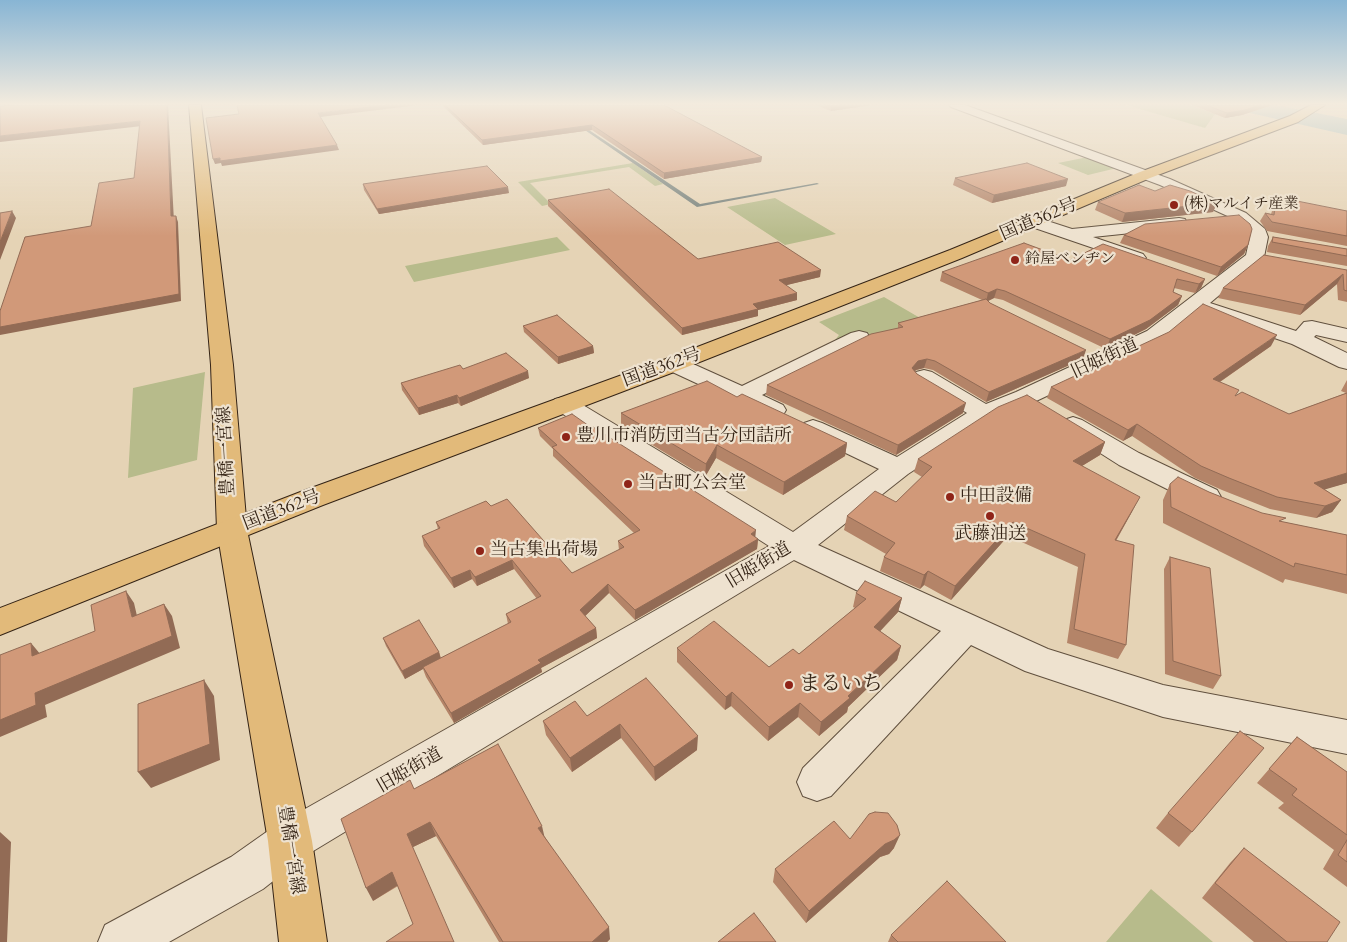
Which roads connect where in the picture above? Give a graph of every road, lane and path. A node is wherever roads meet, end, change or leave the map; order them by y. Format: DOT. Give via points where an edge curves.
graph roads {
  1 [pos="200,149"];
  2 [pos="1075,149"];
  3 [pos="1213,149"];
  4 [pos="1145,175"];
  5 [pos="1192,221"];
  6 [pos="1035,222"];
  7 [pos="1067,234"];
  8 [pos="1153,263"];
  9 [pos="1205,290"];
  10 [pos="1347,336"];
  11 [pos="859,338"];
  12 [pos="1300,340"];
  13 [pos="1347,362"];
  14 [pos="674,364"];
  15 [pos="924,377"];
  16 [pos="744,395"];
  17 [pos="1025,397"];
  18 [pos="564,404"];
  19 [pos="984,413"];
  20 [pos="898,468"];
  21 [pos="1228,506"];
  22 [pos="232,530"];
  23 [pos="792,546"];
  24 [pos="0,622"];
  25 [pos="966,628"];
  26 [pos="1347,737"];
  27 [pos="817,782"];
  28 [pos="290,841"];
  29 [pos="122,942"];
  30 [pos="303,942"];
  1 -- 22 [label="main road, 豊橋一宮線" via="222,365"];
  2 -- 4 [label="street, 旧姫街道"];
  3 -- 4 [label="main road, 国道362号"];
  4 -- 6 [label="main road, 国道362号"];
  4 -- 9 [label="street, 旧姫街道" via="1165,182 1253,238"];
  5 -- 7 [label="street"];
  6 -- 7 [label="street"];
  6 -- 14 [label="main road, 国道362号"];
  7 -- 8 [label="street"];
  9 -- 12 [label="street"];
  9 -- 17 [label="street, 旧姫街道" via="1155,336 1092,353"];
  10 -- 12 [label="street" via="1312,327"];
  11 -- 16 [label="street"];
  12 -- 13 [label="street"];
  14 -- 16 [label="street"];
  14 -- 18 [label="main road, 国道362号"];
  15 -- 19 [label="street"];
  16 -- 20 [label="street"];
  17 -- 19 [label="street, 旧姫街道"];
  17 -- 21 [label="street" via="1129,459"];
  18 -- 22 [label="main road, 国道362号"];
  18 -- 23 [label="street"];
  19 -- 20 [label="street, 旧姫街道"];
  20 -- 23 [label="street, 旧姫街道" via="812,535"];
  22 -- 24 [label="main road, 国道362号"];
  22 -- 28 [label="main road, 豊橋一宮線"];
  23 -- 25 [label="street"];
  23 -- 28 [label="street, 旧姫街道"];
  25 -- 26 [label="street" via="1038,661 1163,701"];
  25 -- 27 [label="street"];
  28 -- 29 [label="street, 旧姫街道" via="247,873"];
  28 -- 30 [label="main road, 豊橋一宮線"];
}
